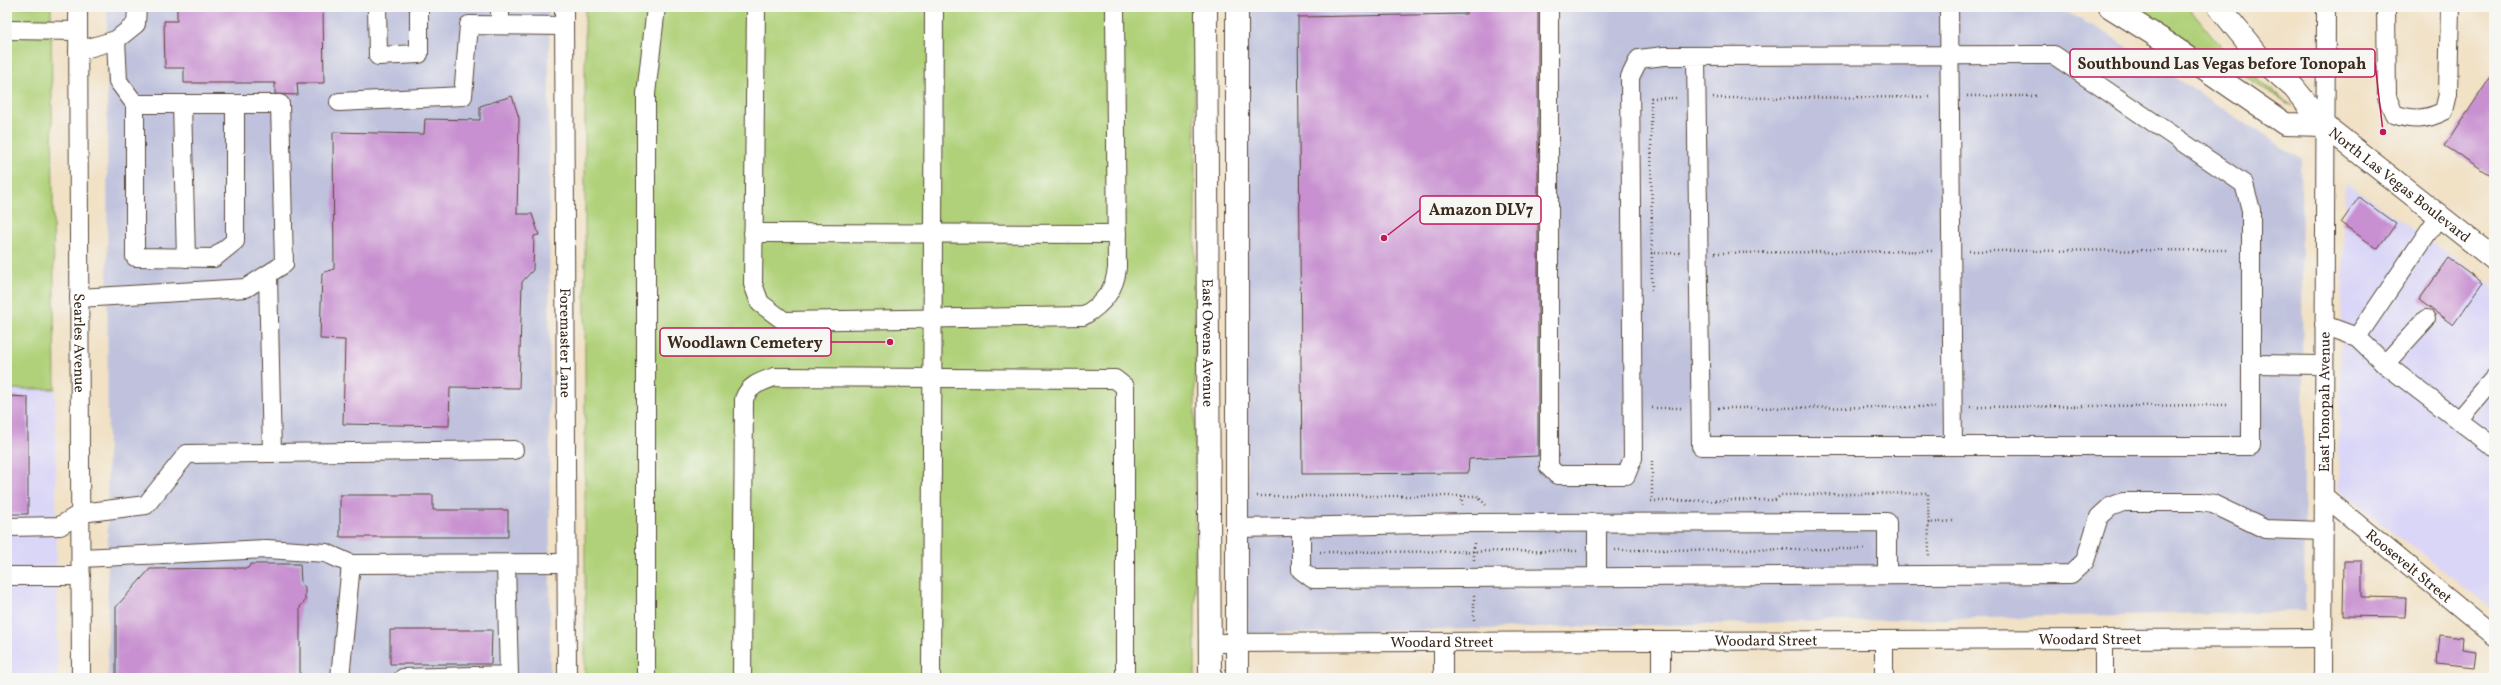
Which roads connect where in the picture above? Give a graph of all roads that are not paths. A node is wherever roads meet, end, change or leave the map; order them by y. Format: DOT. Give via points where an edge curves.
graph roads {
  1 [pos="78,7"];
  2 [pos="136,7"];
  3 [pos="377,7"];
  4 [pos="419,7"];
  5 [pos="500,7"];
  6 [pos="564,7"];
  7 [pos="656,7"];
  8 [pos="756,7"];
  9 [pos="934,7"];
  10 [pos="1115,7"];
  11 [pos="1206,7"];
  12 [pos="1237,7"];
  13 [pos="1548,7"];
  14 [pos="1948,7"];
  15 [pos="2110,7"];
  16 [pos="2219,7"];
  17 [pos="2326,7"];
  18 [pos="2386,7"];
  19 [pos="2450,7"];
  20 [pos="500,25"];
  21 [pos="564,26"];
  22 [pos="7,30"];
  23 [pos="78,31"];
  24 [pos="116,40"];
  25 [pos="78,51"];
  26 [pos="1950,55"];
  27 [pos="1696,56"];
  28 [pos="339,102"];
  29 [pos="135,104"];
  30 [pos="182,104"];
  31 [pos="235,104"];
  32 [pos="2324,125"];
  33 [pos="2439,216"];
  34 [pos="753,233"];
  35 [pos="934,233"];
  36 [pos="1117,234"];
  37 [pos="186,258"];
  38 [pos="2494,259"];
  39 [pos="268,275"];
  40 [pos="79,298"];
  41 [pos="932,319"];
  42 [pos="2426,320"];
  43 [pos="2324,325"];
  44 [pos="2357,337"];
  45 [pos="2251,364"];
  46 [pos="2385,364"];
  47 [pos="2324,365"];
  48 [pos="932,378"];
  49 [pos="2494,378"];
  50 [pos="2458,420"];
  51 [pos="1953,446"];
  52 [pos="2494,447"];
  53 [pos="514,450"];
  54 [pos="272,453"];
  55 [pos="2324,496"];
  56 [pos="81,513"];
  57 [pos="1596,524"];
  58 [pos="1301,526"];
  59 [pos="7,527"];
  60 [pos="1237,528"];
  61 [pos="2323,531"];
  62 [pos="81,558"];
  63 [pos="566,563"];
  64 [pos="351,564"];
  65 [pos="506,564"];
  66 [pos="1887,575"];
  67 [pos="7,576"];
  68 [pos="81,576"];
  69 [pos="1597,576"];
  70 [pos="2493,634"];
  71 [pos="2322,638"];
  72 [pos="2104,639"];
  73 [pos="1884,641"];
  74 [pos="1661,642"];
  75 [pos="1210,643"];
  76 [pos="1237,643"];
  77 [pos="1443,644"];
  78 [pos="509,677"];
  79 [pos="81,678"];
  80 [pos="340,678"];
  81 [pos="403,678"];
  82 [pos="567,678"];
  83 [pos="646,678"];
  84 [pos="742,678"];
  85 [pos="931,678"];
  86 [pos="1125,678"];
  87 [pos="1210,678"];
  88 [pos="1237,678"];
  89 [pos="1443,678"];
  90 [pos="1661,678"];
  91 [pos="1884,678"];
  92 [pos="2104,678"];
  93 [pos="2322,678"];
  1 -- 23 [label="street, Searles Avenue"];
  2 -- 24 [label="street" via="136,24"];
  3 -- 4 [label="street" via="378,56 419,54"];
  5 -- 20 [label="street"];
  6 -- 21 [label="street, Foremaster Lane"];
  7 -- 83 [label="street" via="646,94"];
  8 -- 34 [label="street"];
  9 -- 35 [label="street"];
  10 -- 36 [label="street"];
  11 -- 75 [label="main road, East Owens Avenue"];
  12 -- 60 [label="main road, East Owens Avenue"];
  13 -- 27 [label="street" via="1549,467 1557,475 1626,475 1633,458 1630,77 1639,59"];
  14 -- 26 [label="street"];
  15 -- 32 [label="main road, North Las Vegas Boulevard" via="2166,42 2285,124"];
  16 -- 32 [label="main road, North Las Vegas Boulevard" via="2261,59 2294,88"];
  17 -- 32 [label="street, East Tonopah Avenue"];
  18 -- 19 [label="street" via="2387,97 2394,114 2410,120 2430,118 2444,111 2448,94"];
  20 -- 21 [label="street"];
  20 -- 28 [label="street" via="469,25 464,96"];
  21 -- 63 [label="street, Foremaster Lane"];
  22 -- 23 [label="street"];
  23 -- 25 [label="street, Searles Avenue"];
  24 -- 25 [label="street"];
  24 -- 29 [label="street" via="118,81"];
  25 -- 40 [label="street, Searles Avenue"];
  26 -- 27 [label="street"];
  26 -- 45 [label="street" via="2054,55 2244,184 2251,210"];
  26 -- 51 [label="street"];
  27 -- 51 [label="street" via="1701,446"];
  29 -- 30 [label="street"];
  29 -- 37 [label="street" via="135,257"];
  30 -- 31 [label="street"];
  30 -- 37 [label="street"];
  31 -- 37 [label="street" via="235,241 214,258"];
  31 -- 39 [label="street" via="280,104 284,264"];
  32 -- 33 [label="main road, North Las Vegas Boulevard"];
  32 -- 43 [label="street, East Tonopah Avenue"];
  33 -- 38 [label="main road, North Las Vegas Boulevard"];
  33 -- 44 [label="street"];
  34 -- 35 [label="street"];
  34 -- 41 [label="street" via="753,284 760,303 784,321"];
  35 -- 36 [label="street"];
  35 -- 41 [label="street"];
  36 -- 41 [label="street" via="1116,283 1095,309 1083,316"];
  39 -- 40 [label="street" via="246,288"];
  39 -- 54 [label="street"];
  40 -- 56 [label="street, Searles Avenue"];
  41 -- 48 [label="street"];
  42 -- 46 [label="street"];
  43 -- 44 [label="street"];
  43 -- 47 [label="street, East Tonopah Avenue"];
  44 -- 46 [label="street"];
  45 -- 47 [label="street"];
  45 -- 51 [label="street" via="2251,446"];
  46 -- 50 [label="street"];
  47 -- 55 [label="street, East Tonopah Avenue"];
  48 -- 84 [label="street" via="774,378 757,383 747,391 742,422"];
  48 -- 85 [label="street"];
  48 -- 86 [label="street" via="1115,379 1125,387"];
  49 -- 50 [label="street"];
  50 -- 52 [label="street"];
  53 -- 54 [label="street"];
  54 -- 56 [label="street" via="187,454 146,505"];
  55 -- 61 [label="street, East Tonopah Avenue"];
  55 -- 70 [label="street, Roosevelt Street"];
  56 -- 59 [label="street" via="60,526"];
  56 -- 62 [label="street, Searles Avenue"];
  57 -- 58 [label="street"];
  57 -- 66 [label="street" via="1887,522"];
  57 -- 69 [label="street"];
  58 -- 60 [label="street"];
  58 -- 69 [label="street" via="1301,570 1313,579"];
  60 -- 76 [label="main road, East Owens Avenue"];
  61 -- 66 [label="street" via="2265,530 2213,504 2201,502 2123,502 2110,507 2099,518 2085,561 2071,574"];
  61 -- 71 [label="street, East Tonopah Avenue"];
  62 -- 64 [label="street" via="267,549 326,553"];
  62 -- 68 [label="street, Searles Avenue"];
  63 -- 65 [label="street"];
  63 -- 82 [label="street, Foremaster Lane"];
  64 -- 65 [label="street"];
  64 -- 80 [label="street"];
  65 -- 78 [label="street"];
  66 -- 69 [label="street"];
  67 -- 68 [label="street"];
  68 -- 79 [label="street, Searles Avenue"];
  71 -- 72 [label="street, Woodard Street"];
  71 -- 93 [label="street, East Tonopah Avenue"];
  72 -- 73 [label="street, Woodard Street"];
  72 -- 92 [label="street"];
  73 -- 74 [label="street, Woodard Street"];
  73 -- 91 [label="street"];
  74 -- 77 [label="street, Woodard Street"];
  74 -- 90 [label="street"];
  75 -- 76 [label="street, Woodard Street"];
  75 -- 87 [label="main road, East Owens Avenue"];
  76 -- 77 [label="street, Woodard Street"];
  76 -- 88 [label="main road, East Owens Avenue"];
  77 -- 89 [label="street"];
  78 -- 81 [label="street"];
}
